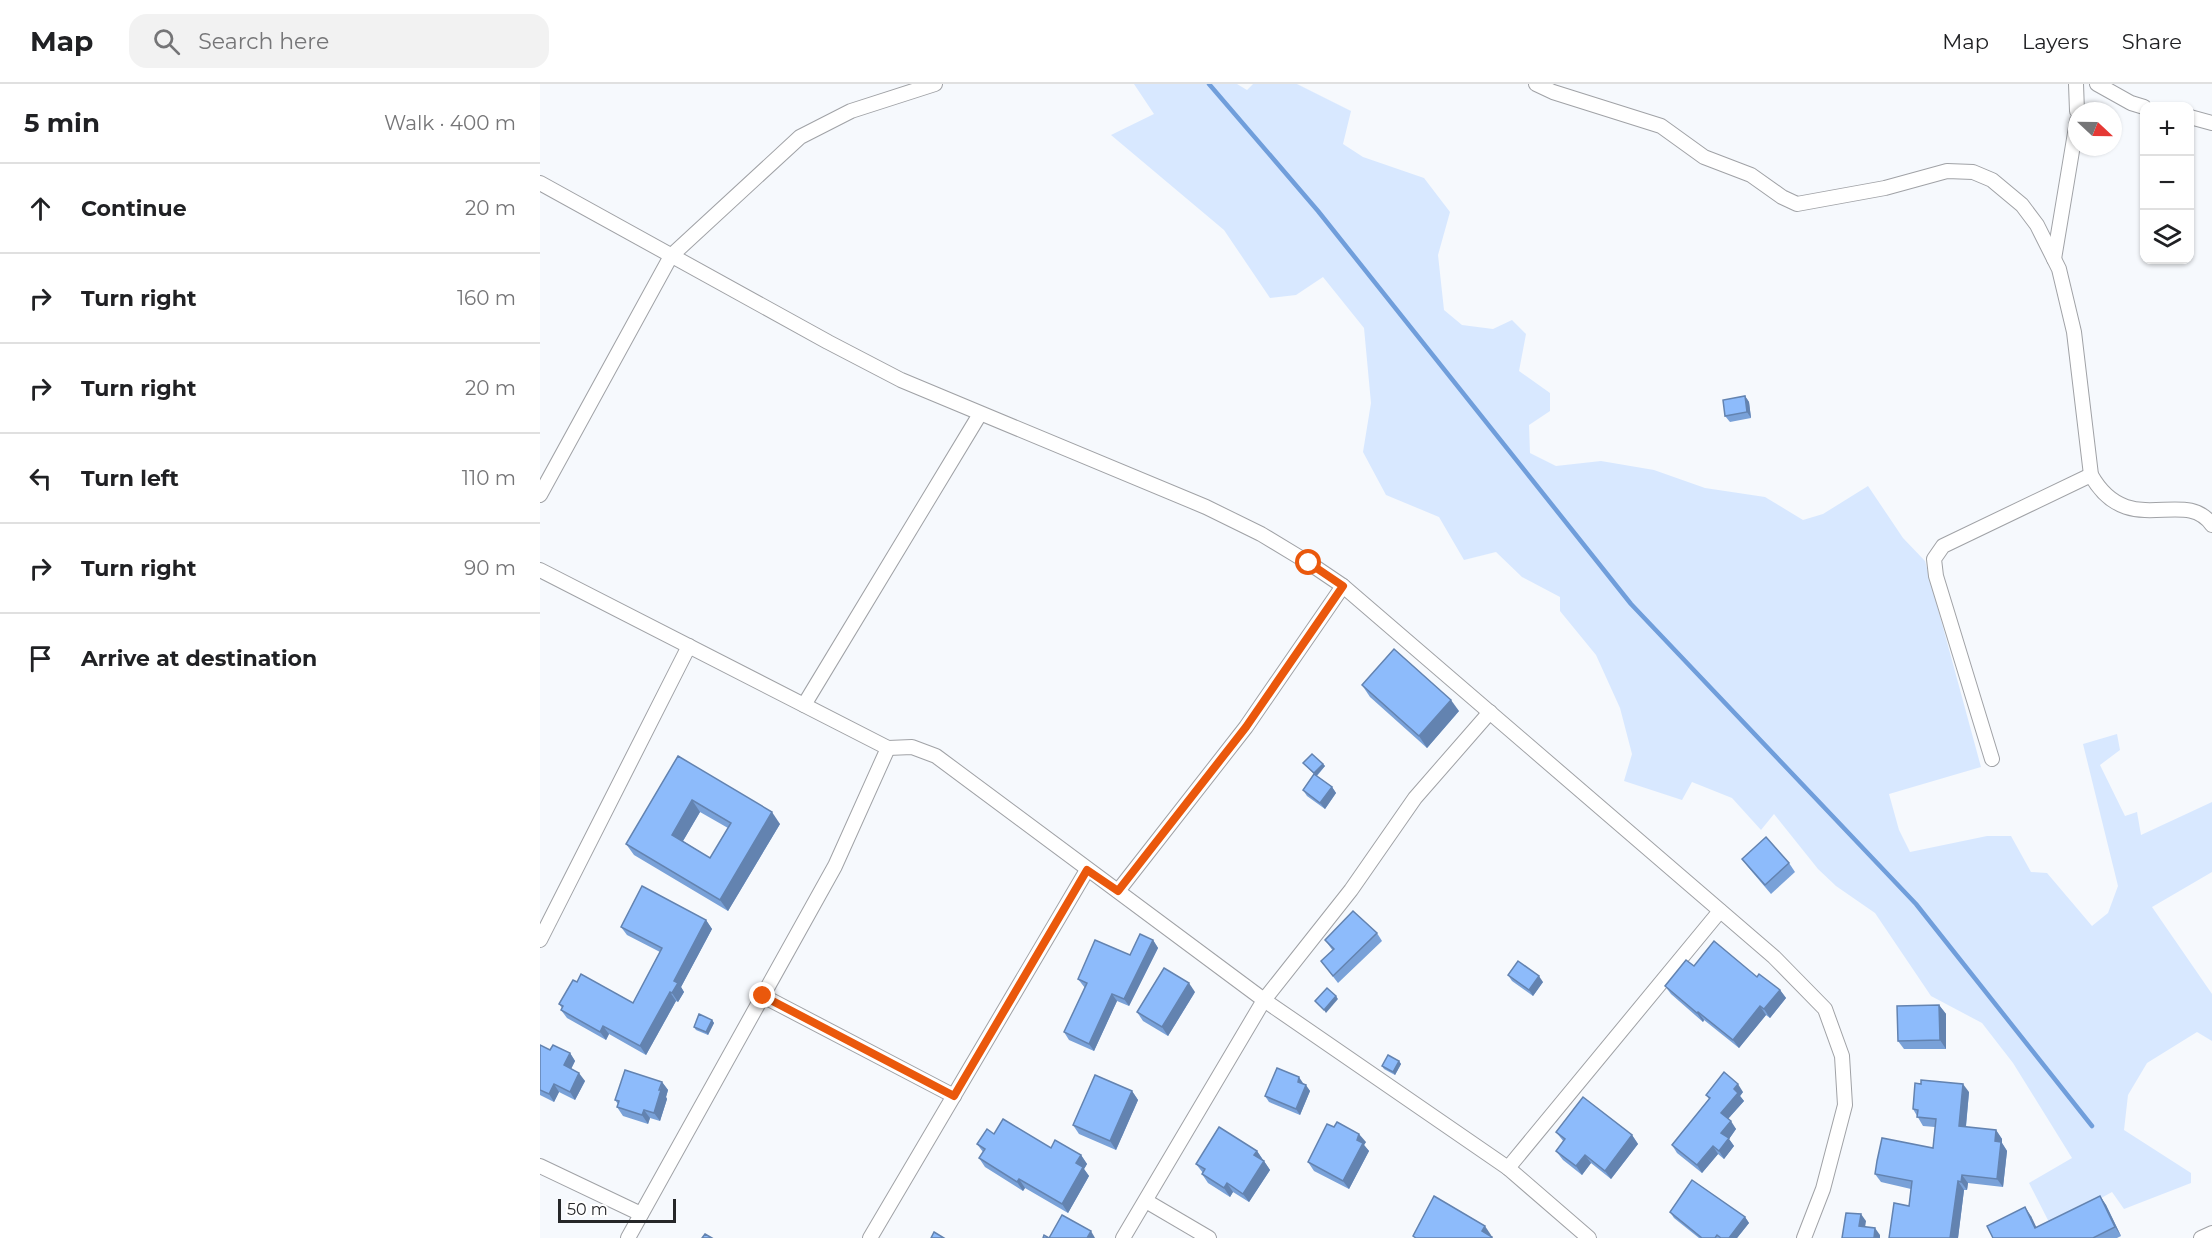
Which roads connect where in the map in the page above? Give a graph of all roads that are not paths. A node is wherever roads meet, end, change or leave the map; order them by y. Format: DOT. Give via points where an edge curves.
graph roads {
  1 [pos="935,84"];
  2 [pos="1536,84"];
  3 [pos="2076,84"];
  4 [pos="2097,84"];
  5 [pos="2121,90"];
  6 [pos="2077,102"];
  7 [pos="2140,103"];
  8 [pos="2194,118"];
  9 [pos="2212,123"];
  10 [pos="2071,156"];
  11 [pos="540,183"];
  12 [pos="671,256"];
  13 [pos="2054,260"];
  14 [pos="980,414"];
  15 [pos="2091,475"];
  16 [pos="540,495"];
  17 [pos="2212,503"];
  18 [pos="2201,513"];
  19 [pos="2212,525"];
  20 [pos="540,570"];
  21 [pos="1343,586"];
  22 [pos="689,646"];
  23 [pos="804,705"];
  24 [pos="1490,712"];
  25 [pos="888,748"];
  26 [pos="1992,759"];
  27 [pos="1087,870"];
  28 [pos="1118,891"];
  29 [pos="1720,911"];
  30 [pos="540,940"];
  31 [pos="763,996"];
  32 [pos="1264,1000"];
  33 [pos="954,1096"];
  34 [pos="540,1166"];
  35 [pos="1508,1168"];
  36 [pos="1146,1201"];
  37 [pos="641,1214"];
  38 [pos="2212,1233"];
  39 [pos="628,1238"];
  40 [pos="870,1238"];
  41 [pos="1123,1238"];
  42 [pos="1209,1238"];
  43 [pos="1589,1238"];
  44 [pos="1804,1238"];
  45 [pos="2201,1238"];
  1 -- 12 [label="street" via="851,111 800,137"];
  2 -- 13 [label="street" via="1660,126 1704,157 1751,175 1797,204 1875,190 1947,171 1973,172 1992,180 2022,205"];
  3 -- 6 [label="street"];
  4 -- 5 [label="street"];
  5 -- 7 [label="street"];
  8 -- 9 [label="street"];
  10 -- 13 [label="street"];
  11 -- 12 [label="street"];
  12 -- 14 [label="street" via="901,380"];
  12 -- 16 [label="street"];
  13 -- 15 [label="street" via="2074,332"];
  14 -- 21 [label="street" via="1206,507 1261,534"];
  14 -- 23 [label="street"];
  15 -- 18 [label="street" via="2096,485 2126,508"];
  15 -- 26 [label="street" via="1943,546 1934,559"];
  17 -- 18 [label="street"];
  18 -- 19 [label="street"];
  20 -- 22 [label="street"];
  21 -- 24 [label="street"];
  21 -- 28 [label="street" via="1246,727"];
  22 -- 23 [label="street"];
  22 -- 30 [label="street"];
  23 -- 25 [label="street"];
  24 -- 29 [label="street"];
  24 -- 32 [label="street" via="1415,798 1351,890"];
  25 -- 27 [label="street" via="912,747 936,756"];
  25 -- 31 [label="street" via="835,866"];
  27 -- 28 [label="street"];
  27 -- 33 [label="street"];
  28 -- 32 [label="street"];
  29 -- 35 [label="street"];
  29 -- 44 [label="street" via="1774,957 1825,1009 1842,1056 1845,1105 1823,1189"];
  31 -- 33 [label="street"];
  31 -- 37 [label="street"];
  32 -- 35 [label="street"];
  32 -- 36 [label="street"];
  33 -- 40 [label="street"];
  34 -- 37 [label="street"];
  35 -- 43 [label="street"];
  36 -- 41 [label="street"];
  36 -- 42 [label="street"];
  37 -- 39 [label="street"];
  38 -- 45 [label="street"];
}
